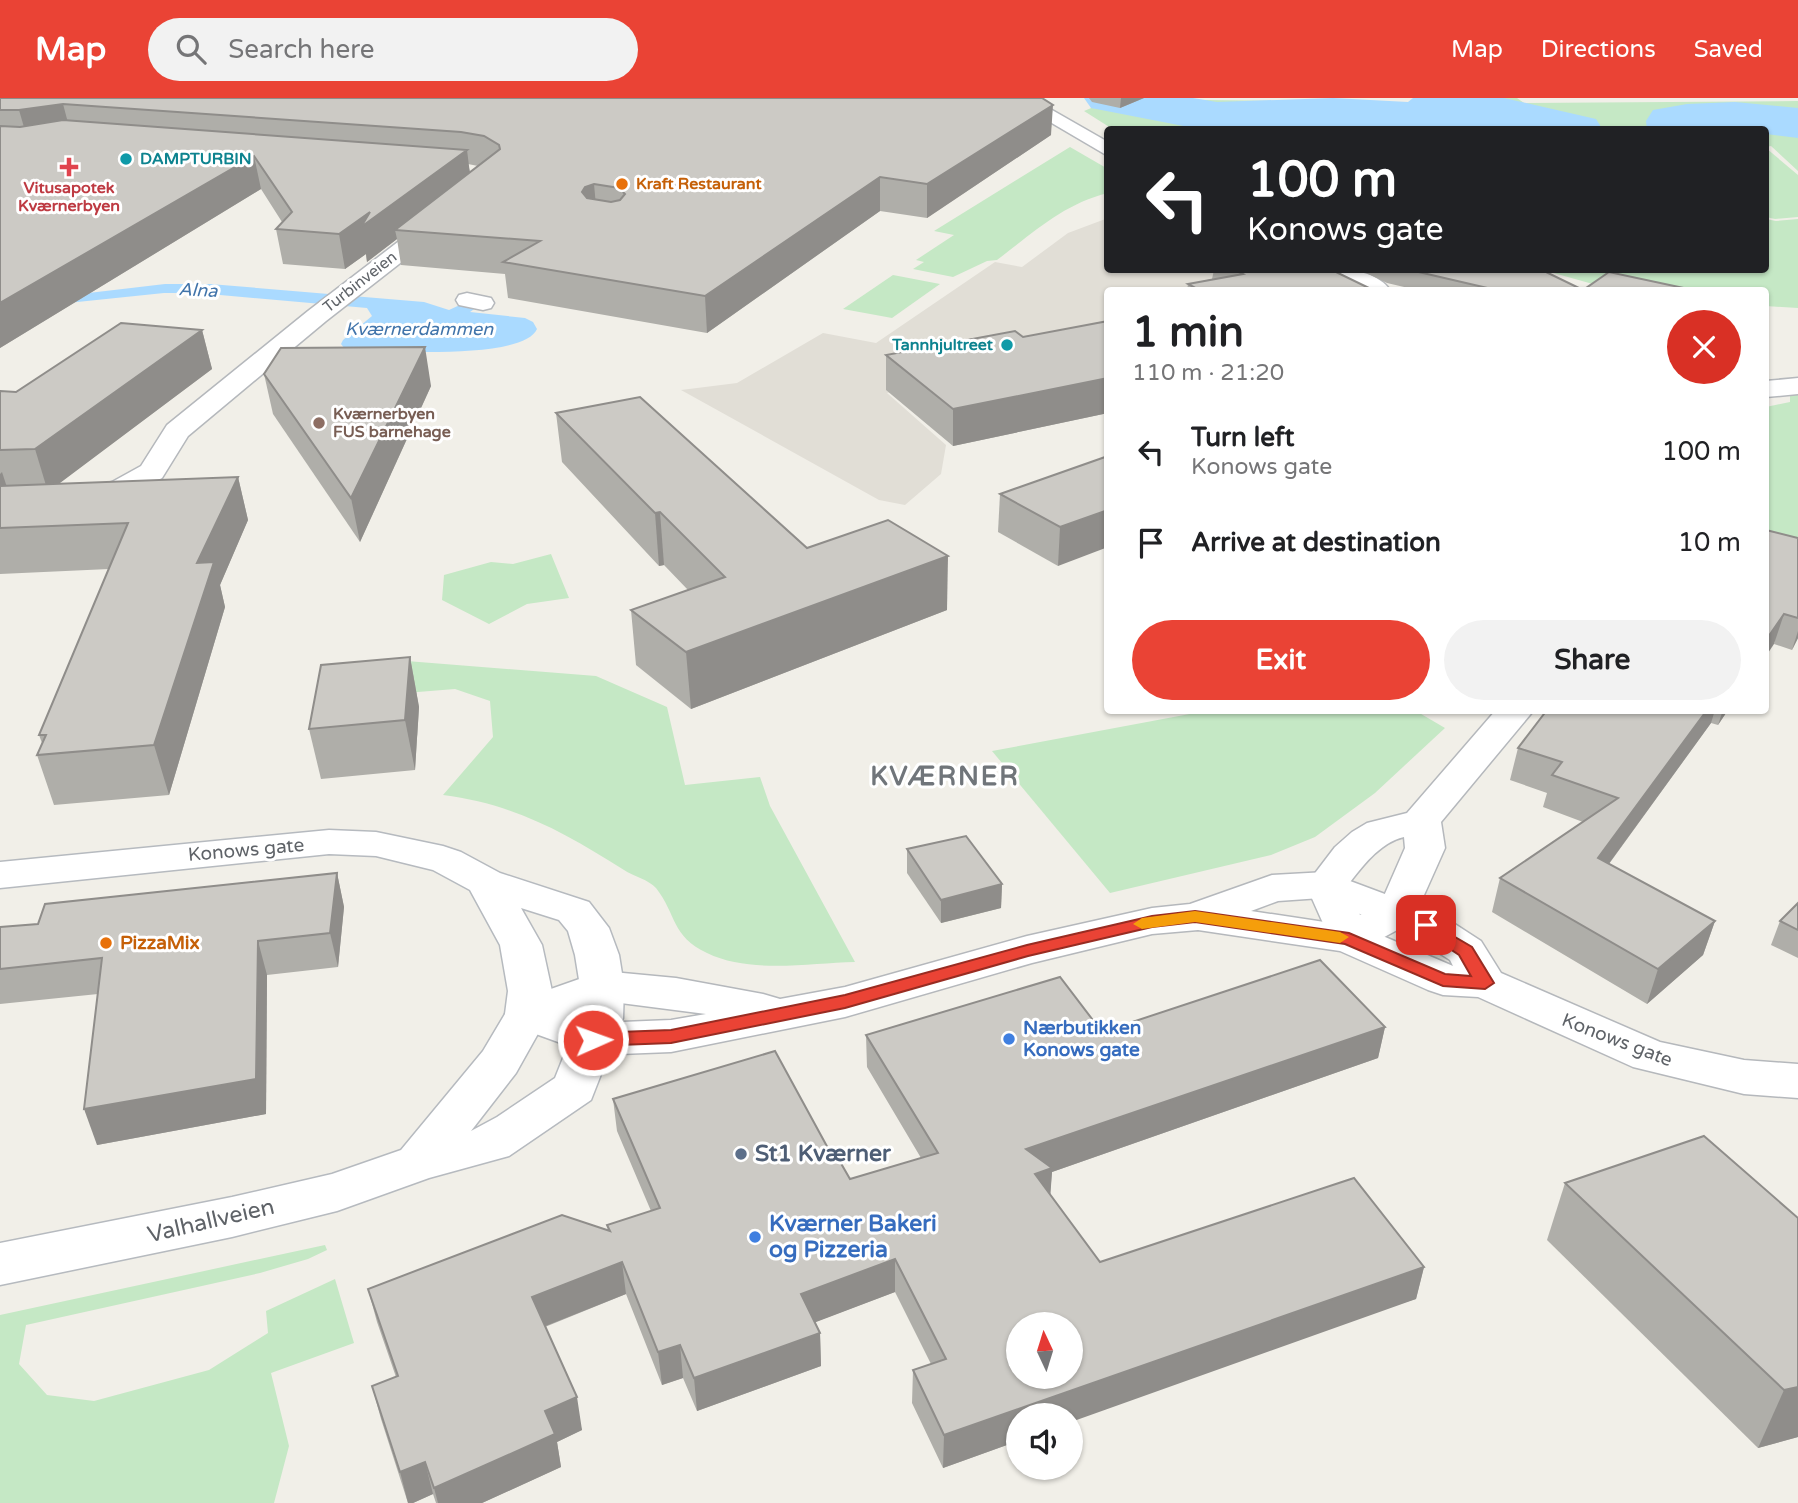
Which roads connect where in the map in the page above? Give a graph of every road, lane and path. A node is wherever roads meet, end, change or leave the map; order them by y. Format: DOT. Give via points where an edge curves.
graph roads {
  1 [pos="1018,98"];
  2 [pos="1104,148"];
  3 [pos="458,207"];
  4 [pos="1343,273"];
  5 [pos="1372,287"];
  6 [pos="1798,386"];
  7 [pos="1769,389"];
  8 [pos="0,504"];
  9 [pos="1513,714"];
  10 [pos="1422,821"];
  11 [pos="0,875"];
  12 [pos="486,882"];
  13 [pos="1326,884"];
  14 [pos="1397,913"];
  15 [pos="1195,917"];
  16 [pos="1349,938"];
  17 [pos="1485,983"];
  18 [pos="602,986"];
  19 [pos="782,1013"];
  20 [pos="527,1014"];
  21 [pos="593,1040"];
  22 [pos="1798,1081"];
  23 [pos="418,1163"];
  24 [pos="0,1264"];
  1 -- 2 [label="street"];
  3 -- 8 [label="street, Turbinveien" via="177,431 152,472 87,499"];
  4 -- 5 [label="street"];
  6 -- 7 [label="street"];
  9 -- 10 [label="street"];
  10 -- 13 [label="street" via="1381,831 1349,856"];
  10 -- 14 [label="street" via="1425,848"];
  11 -- 12 [label="street, Konows gate" via="355,842 429,855"];
  12 -- 18 [label="street, Konows gate" via="574,911 588,928"];
  12 -- 20 [label="street" via="522,945 530,990"];
  13 -- 14 [label="street, Konows gate"];
  13 -- 15 [label="street, Konows gate" via="1272,888"];
  13 -- 16 [label="street"];
  14 -- 16 [label="street"];
  14 -- 17 [label="street, Konows gate" via="1466,951"];
  15 -- 16 [label="street, Konows gate"];
  15 -- 19 [label="street, Konows gate" via="1152,921 1040,947 845,1002"];
  16 -- 17 [label="street, Konows gate" via="1443,980"];
  17 -- 22 [label="street, Konows gate" via="1649,1056 1744,1077"];
  18 -- 19 [label="street, Konows gate" via="676,993"];
  18 -- 20 [label="street, Konows gate"];
  18 -- 21 [label="street, Valhallveien" via="601,1018"];
  19 -- 21 [label="street, Konows gate" via="671,1037"];
  20 -- 21 [label="street, Konows gate"];
  20 -- 23 [label="street" via="500,1062"];
  21 -- 23 [label="street, Valhallveien" via="574,1088 492,1143"];
  23 -- 24 [label="street, Valhallveien" via="324,1195"];
}
